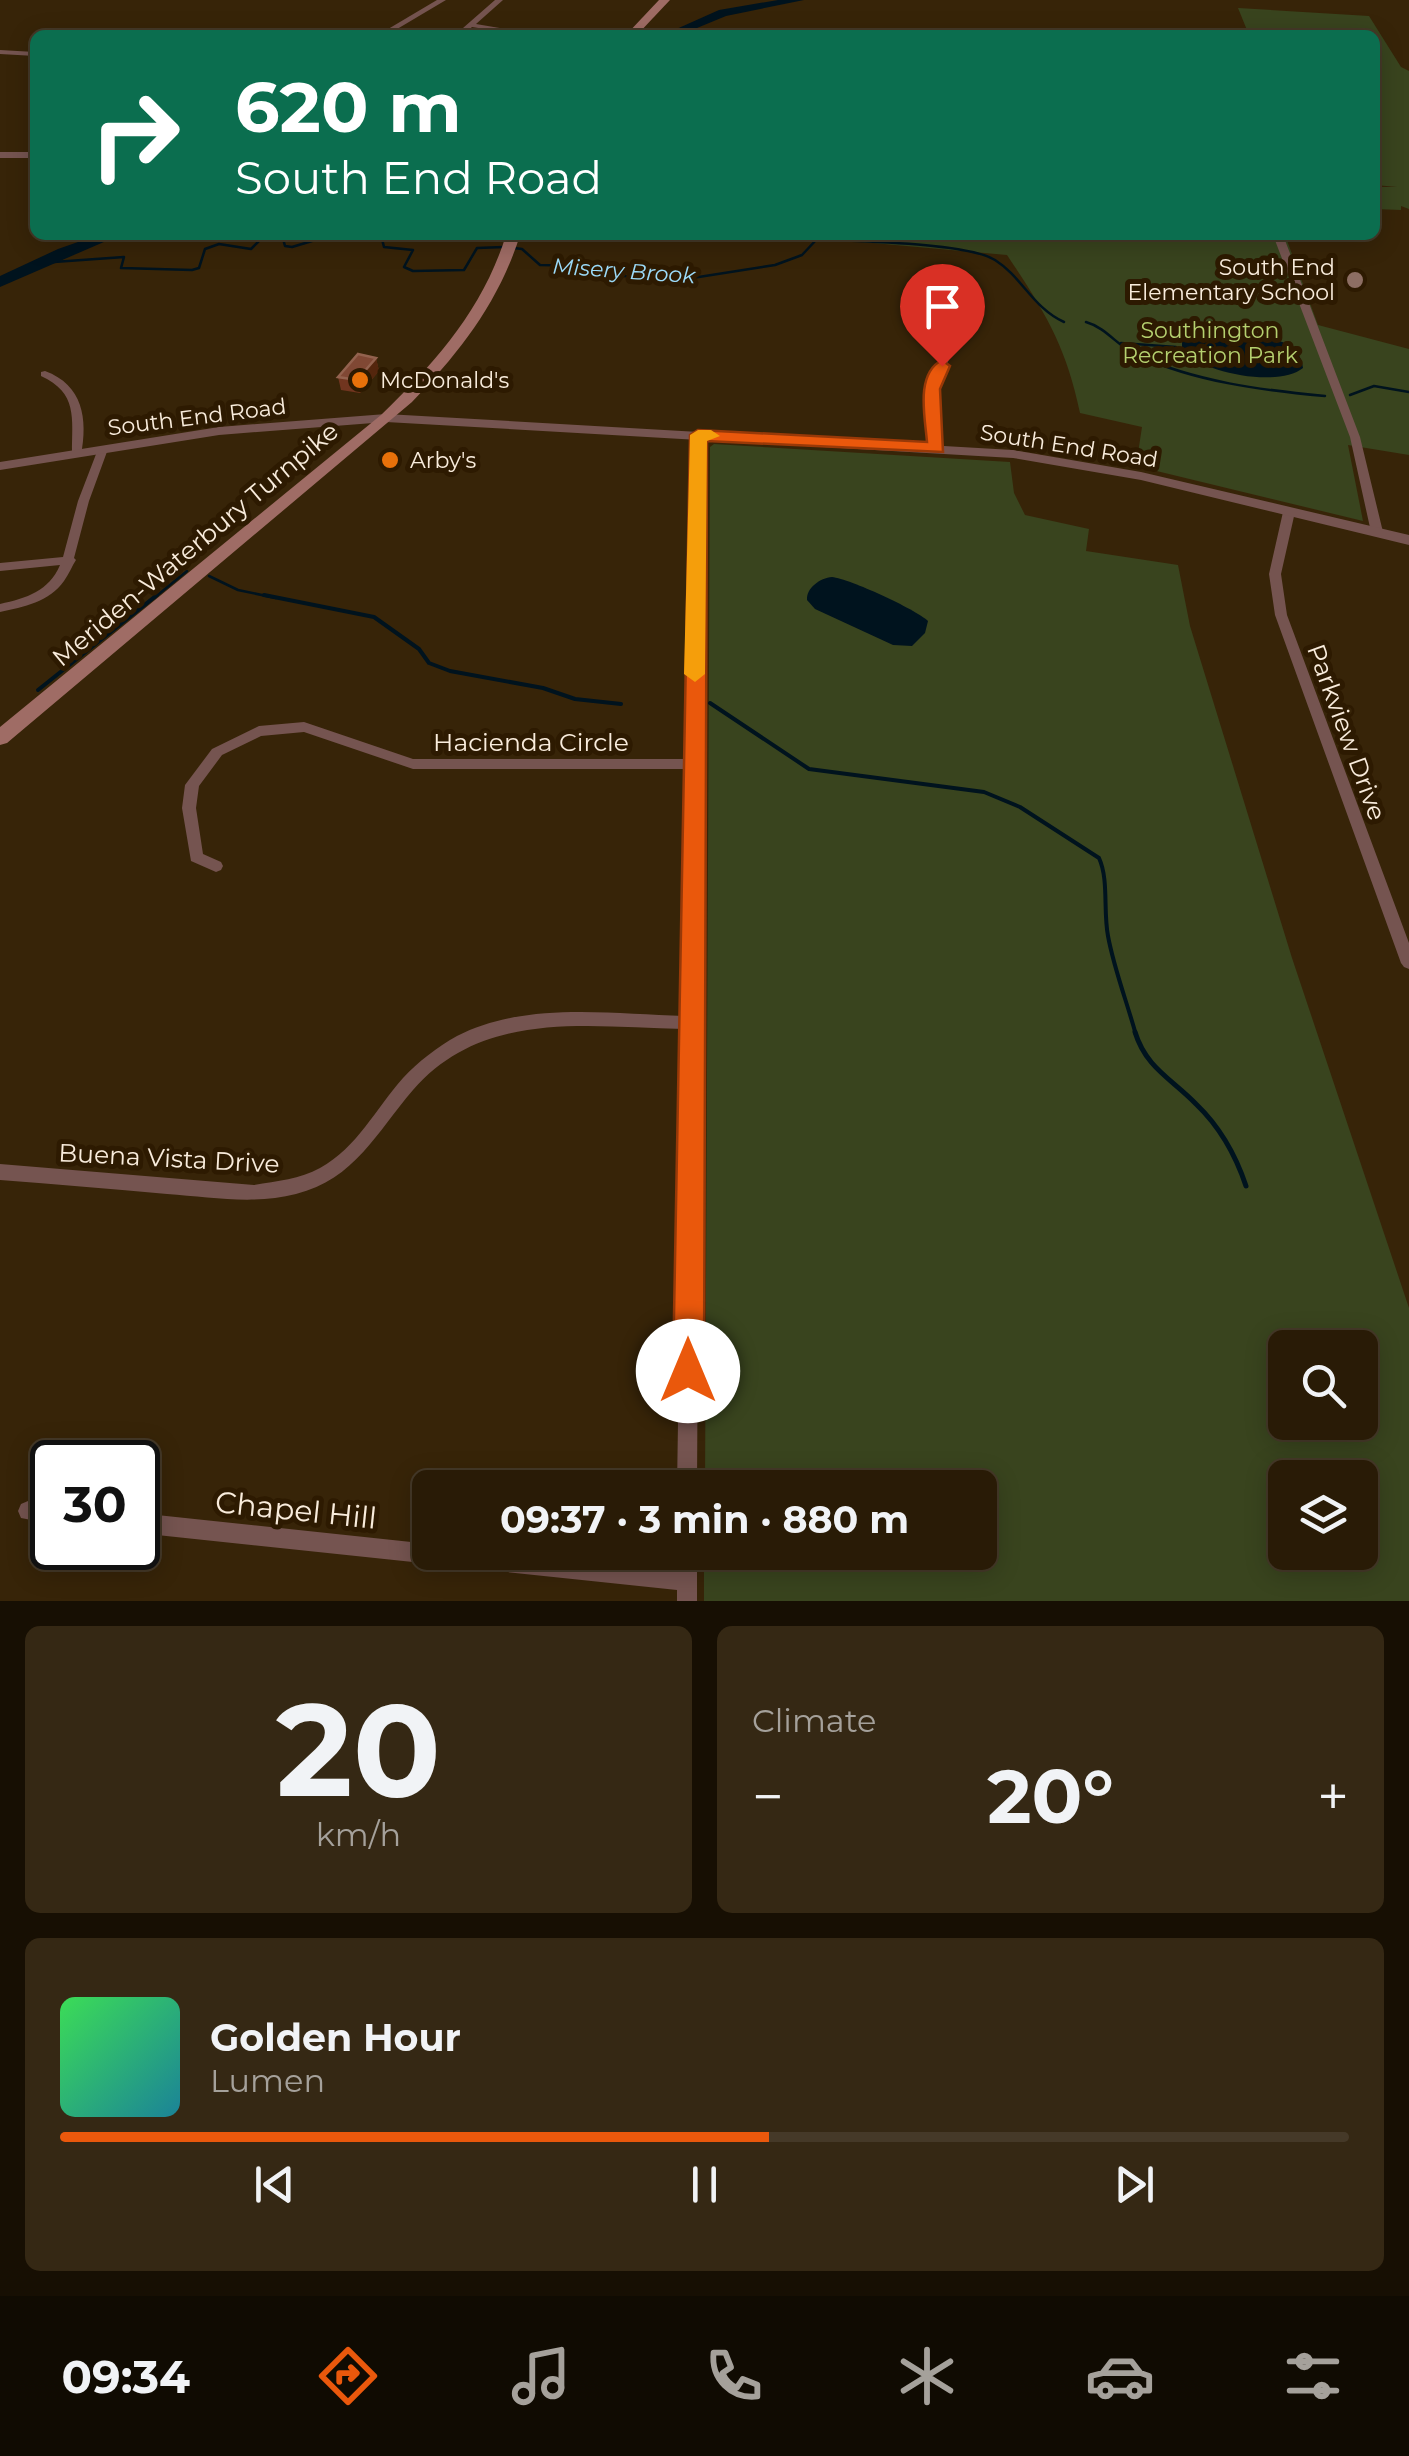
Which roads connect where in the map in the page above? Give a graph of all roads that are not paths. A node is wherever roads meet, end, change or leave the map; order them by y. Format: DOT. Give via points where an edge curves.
graph roads {
  1 [pos="442,0"];
  2 [pos="500,0"];
  3 [pos="665,0"];
  4 [pos="471,24"];
  5 [pos="391,30"];
  6 [pos="464,30"];
  7 [pos="506,30"];
  8 [pos="636,30"];
  9 [pos="0,52"];
  10 [pos="30,54"];
  11 [pos="0,154"];
  12 [pos="30,154"];
  13 [pos="1280,240"];
  14 [pos="511,243"];
  15 [pos="949,295"];
  16 [pos="45,374"];
  17 [pos="386,418"];
  18 [pos="698,435"];
  19 [pos="936,448"];
  20 [pos="103,449"];
  21 [pos="77,453"];
  22 [pos="0,466"];
  23 [pos="1289,512"];
  24 [pos="1377,532"];
  25 [pos="1409,540"];
  26 [pos="70,560"];
  27 [pos="0,567"];
  28 [pos="0,608"];
  29 [pos="0,738"];
  30 [pos="693,764"];
  31 [pos="216,866"];
  32 [pos="1402,924"];
  33 [pos="1409,963"];
  34 [pos="690,1023"];
  35 [pos="0,1172"];
  36 [pos="688,1470"];
  37 [pos="160,1526"];
  38 [pos="687,1591"];
  1 -- 5 [label="street"];
  2 -- 4 [label="street"];
  3 -- 8 [label="main road"];
  4 -- 6 [label="street"];
  4 -- 7 [label="street"];
  9 -- 10 [label="street"];
  11 -- 12 [label="street"];
  13 -- 24 [label="street" via="1356,437"];
  14 -- 17 [label="main road, Meriden-Waterbury Turnpike" via="490,294 462,336"];
  15 -- 19 [label="street" via="951,342 932,389"];
  16 -- 21 [label="street" via="64,382 78,402"];
  17 -- 18 [label="street, South End Road"];
  17 -- 20 [label="street, South End Road" via="219,431"];
  17 -- 29 [label="main road, Meriden-Waterbury Turnpike"];
  18 -- 19 [label="street, South End Road"];
  18 -- 30 [label="street"];
  19 -- 23 [label="street, South End Road" via="1071,462"];
  20 -- 21 [label="street, South End Road"];
  20 -- 26 [label="street"];
  21 -- 22 [label="street, South End Road"];
  23 -- 24 [label="street, South End Road"];
  23 -- 32 [label="street, Parkview Drive" via="1275,574 1278,605"];
  24 -- 25 [label="street, South End Road"];
  26 -- 27 [label="street"];
  26 -- 28 [label="street" via="51,592"];
  30 -- 31 [label="street, Hacienda Circle" via="413,764 304,727 258,731 217,752 192,785 196,856"];
  30 -- 34 [label="street"];
  32 -- 33 [label="street, Parkview Drive"];
  34 -- 35 [label="street, Buena Vista Drive" via="533,1022 464,1040 410,1079 353,1157 284,1192"];
  34 -- 36 [label="street"];
  37 -- 38 [label="street, Chapel Hill"];
}
